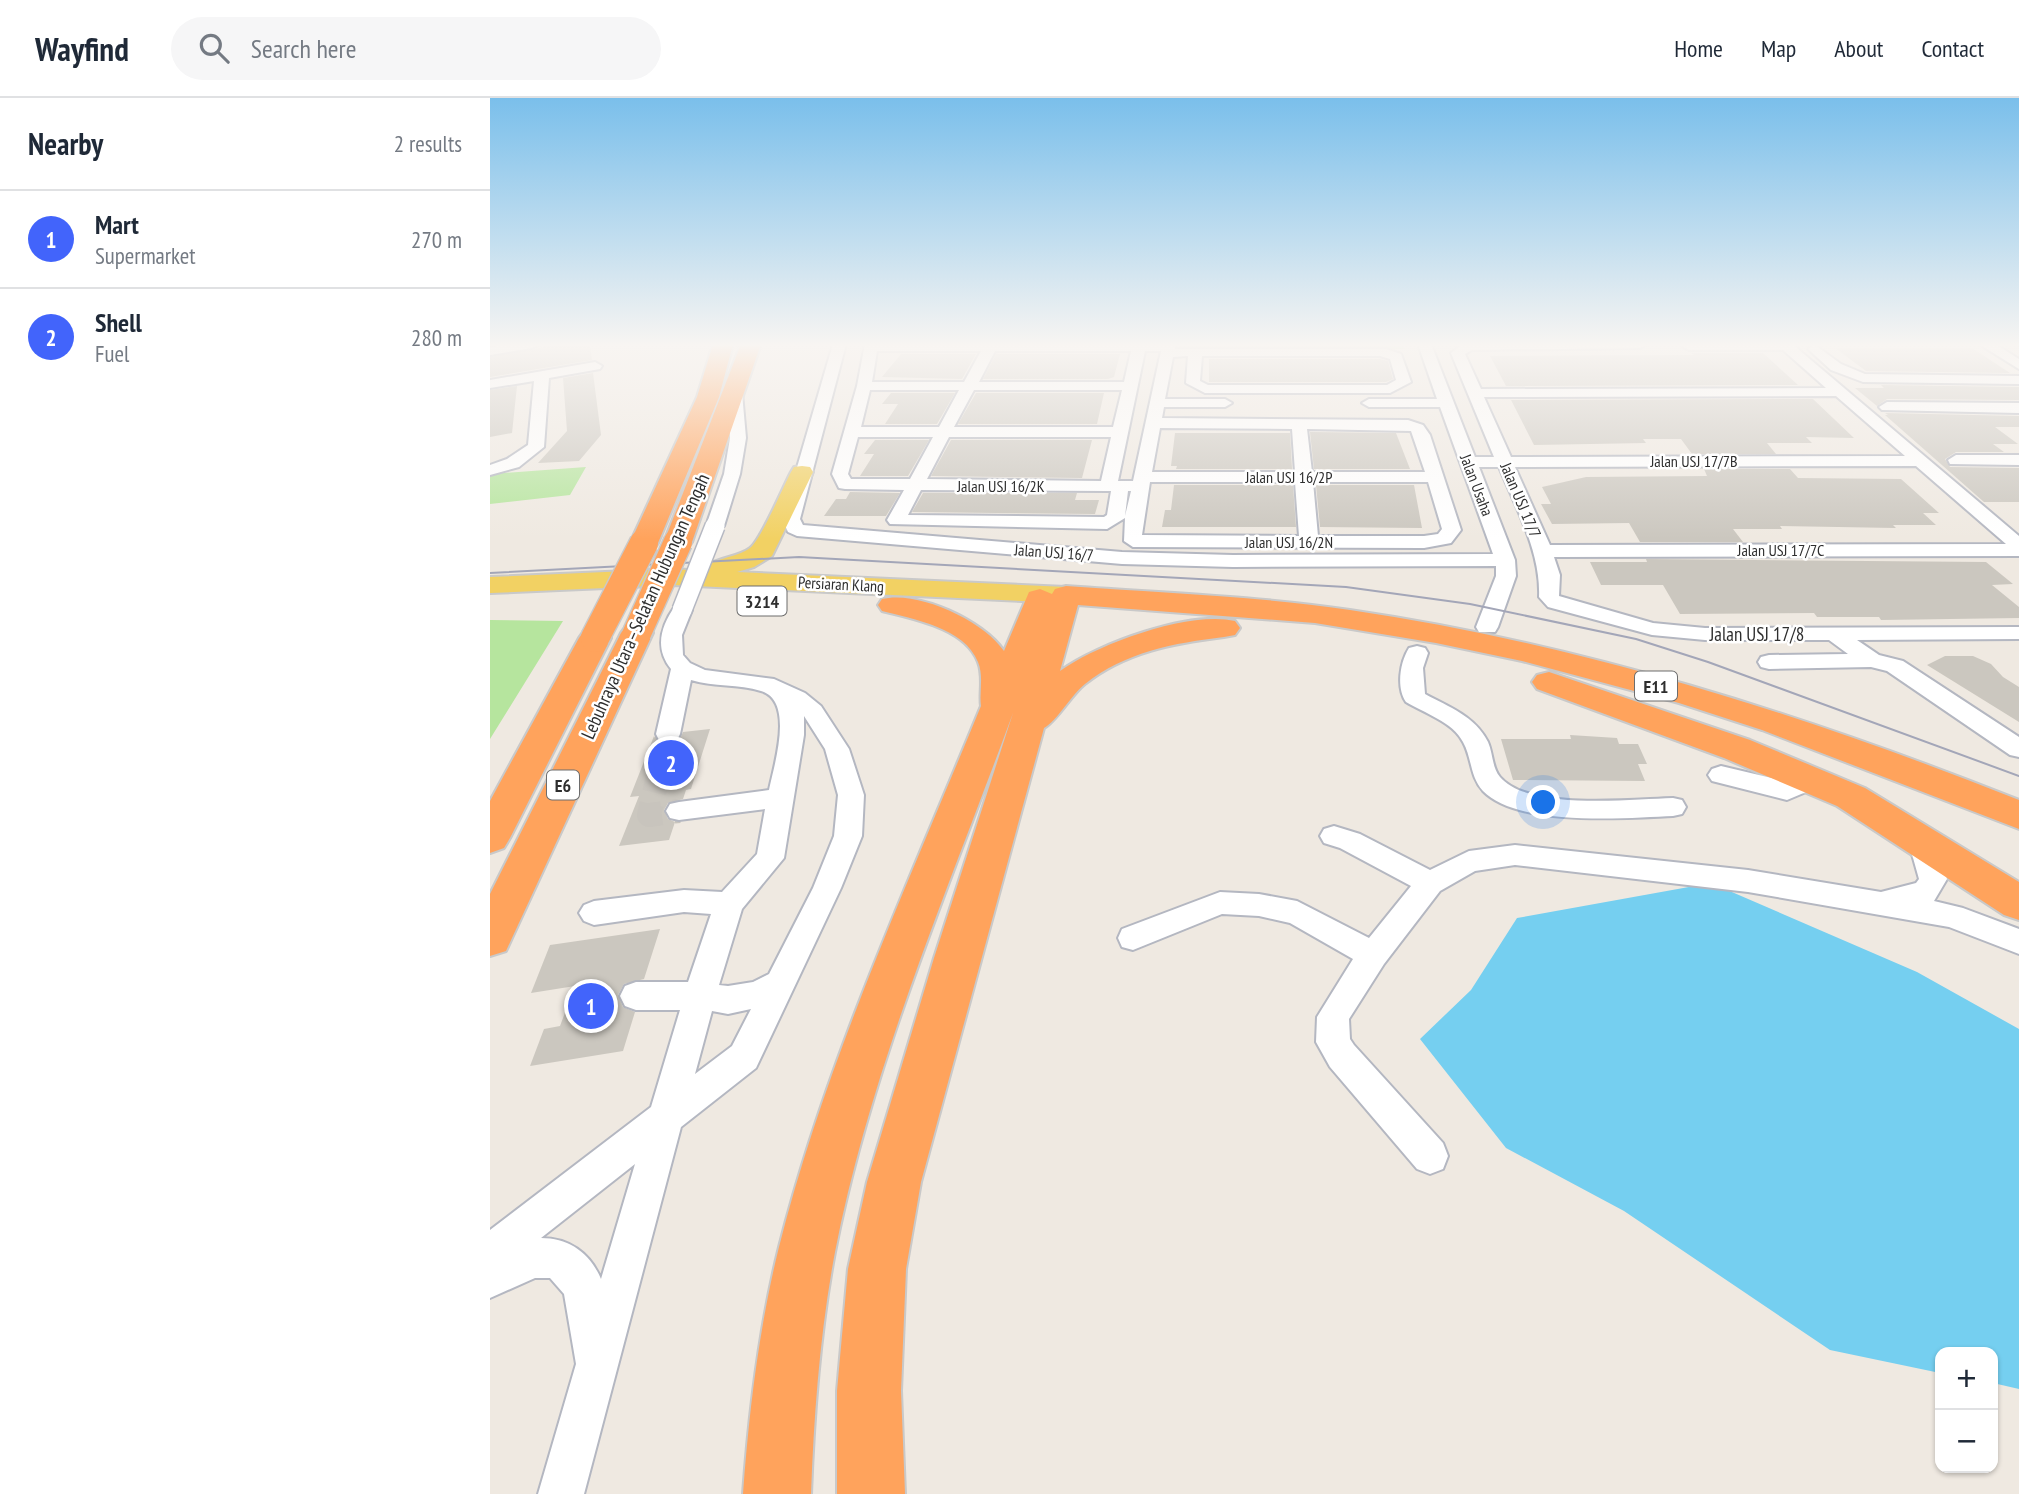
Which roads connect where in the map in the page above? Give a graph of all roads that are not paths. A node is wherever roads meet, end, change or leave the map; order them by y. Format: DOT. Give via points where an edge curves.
graph roads {
  1 [pos="539,409"];
  2 [pos="703,409"];
  3 [pos="729,409"];
  4 [pos="736,409"];
  5 [pos="820,409"];
  6 [pos="857,409"];
  7 [pos="956,409"];
  8 [pos="1125,409"];
  9 [pos="1238,409"];
  10 [pos="1300,409"];
  11 [pos="1313,409"];
  12 [pos="1412,409"];
  13 [pos="1444,409"];
  14 [pos="1448,409"];
  15 [pos="1481,409"];
  16 [pos="1860,409"];
  17 [pos="1155,412"];
  18 [pos="850,432"];
  19 [pos="943,432"];
  20 [pos="1120,432"];
  21 [pos="1920,460"];
  22 [pos="1956,460"];
  23 [pos="2019,460"];
  24 [pos="1469,462"];
  25 [pos="1504,462"];
  26 [pos="490,470"];
  27 [pos="802,472"];
  28 [pos="1303,477"];
  29 [pos="1436,477"];
  30 [pos="1141,482"];
  31 [pos="913,485"];
  32 [pos="1114,486"];
  33 [pos="1309,542"];
  34 [pos="2019,548"];
  35 [pos="1543,551"];
  36 [pos="1505,560"];
  37 [pos="674,577"];
  38 [pos="490,584"];
  39 [pos="490,601"];
  40 [pos="1050,604"];
  41 [pos="893,605"];
  42 [pos="1278,611"];
  43 [pos="1487,627"];
  44 [pos="1224,628"];
  45 [pos="2019,633"];
  46 [pos="2019,651"];
  47 [pos="1881,652"];
  48 [pos="1418,653"];
  49 [pos="1769,662"];
  50 [pos="682,668"];
  51 [pos="1549,682"];
  52 [pos="782,691"];
  53 [pos="1008,726"];
  54 [pos="668,734"];
  55 [pos="2019,749"];
  56 [pos="1721,775"];
  57 [pos="1799,779"];
  58 [pos="2019,794"];
  59 [pos="780,798"];
  60 [pos="1673,807"];
  61 [pos="679,811"];
  62 [pos="2019,815"];
  63 [pos="1334,836"];
  64 [pos="490,838"];
  65 [pos="1922,840"];
  66 [pos="2019,843"];
  67 [pos="1962,864"];
  68 [pos="1430,883"];
  69 [pos="2019,894"];
  70 [pos="1873,902"];
  71 [pos="2019,902"];
  72 [pos="729,904"];
  73 [pos="594,914"];
  74 [pos="490,938"];
  75 [pos="1133,938"];
  76 [pos="2019,942"];
  77 [pos="1373,955"];
  78 [pos="778,984"];
  79 [pos="636,996"];
  80 [pos="699,996"];
  81 [pos="667,1117"];
  82 [pos="1430,1156"];
  83 [pos="490,1254"];
  84 [pos="490,1278"];
  85 [pos="597,1367"];
  86 [pos="561,1494"];
  87 [pos="777,1494"];
  88 [pos="871,1494"];
  1 -- 26 [label="street" via="536,447 513,463"];
  2 -- 64 [label="highway, Lebuhraya Utara–Selatan Hubungan Tengah / E6, bridge" via="644,543"];
  3 -- 74 [label="highway, Lebuhraya Utara–Selatan Hubungan Tengah / E6, bridge" via="678,542"];
  4 -- 50 [label="street, bridge" via="738,438 732,474 671,635 672,656"];
  5 -- 27 [label="street, Jalan USJ 16/7"];
  6 -- 18 [label="street"];
  7 -- 19 [label="street"];
  8 -- 20 [label="street"];
  9 -- 17 [label="street"];
  10 -- 28 [label="street"];
  11 -- 29 [label="street" via="1417,428"];
  12 -- 13 [label="street" via="1435,415"];
  14 -- 24 [label="street, Jalan Usaha"];
  15 -- 25 [label="street, Jalan USJ 17/7"];
  16 -- 21 [label="street"];
  17 -- 30 [label="street"];
  18 -- 19 [label="street"];
  18 -- 31 [label="street, Jalan USJ 16/2K" via="840,474 845,484"];
  19 -- 20 [label="street"];
  19 -- 31 [label="street"];
  20 -- 32 [label="street"];
  21 -- 25 [label="street, Jalan USJ 17/7B"];
  21 -- 34 [label="street"];
  22 -- 23 [label="street"];
  24 -- 25 [label="street, Jalan USJ 17/7B"];
  24 -- 36 [label="street, Jalan Usaha"];
  25 -- 35 [label="street, Jalan USJ 17/7"];
  27 -- 36 [label="street, Jalan USJ 16/7" via="791,519 795,528 825,536 1122,558"];
  27 -- 37 [label="main road" via="764,551 721,569"];
  28 -- 29 [label="street, Jalan USJ 16/2P"];
  28 -- 30 [label="street, Jalan USJ 16/2P"];
  28 -- 33 [label="street"];
  29 -- 33 [label="street, Jalan USJ 16/2N" via="1452,530 1444,539"];
  30 -- 32 [label="street, Jalan USJ 16/2K"];
  30 -- 33 [label="street, Jalan USJ 16/2N" via="1133,541"];
  31 -- 32 [label="street, Jalan USJ 16/2K"];
  31 -- 32 [label="street" via="897,515 898,522 1107,523 1116,518"];
  34 -- 35 [label="street, Jalan USJ 17/7C"];
  35 -- 47 [label="street, Jalan USJ 17/8" via="1550,575 1549,597 1555,603 1652,629 1705,634 1835,634"];
  36 -- 43 [label="street, Jalan Usaha" via="1506,576"];
  37 -- 38 [label="main road, Persiaran Klang / 3214"];
  37 -- 40 [label="main road, Persiaran Klang / 3214"];
  39 -- 41 [label="main road, Persiaran Klang / 3214" via="754,600"];
  40 -- 41 [label="main road, Persiaran Klang / 3214"];
  40 -- 42 [label="highway, E11"];
  40 -- 44 [label="highway, E11"];
  40 -- 53 [label="highway"];
  41 -- 53 [label="highway" via="950,620 988,650 997,670"];
  42 -- 43 [label="highway" via="1404,612"];
  42 -- 62 [label="highway, E11" via="1412,629 1602,671 1805,733"];
  43 -- 58 [label="highway" via="1636,662 1763,699"];
  44 -- 48 [label="highway, E11"];
  44 -- 53 [label="highway" via="1166,636 1101,658"];
  45 -- 47 [label="street"];
  46 -- 47 [label="street"];
  47 -- 49 [label="street"];
  47 -- 55 [label="street"];
  48 -- 51 [label="highway, E11"];
  48 -- 60 [label="street" via="1412,668 1415,697 1465,727 1475,741 1482,769 1497,789 1556,807"];
  50 -- 52 [label="street" via="700,676 766,684"];
  50 -- 54 [label="street"];
  51 -- 57 [label="highway"];
  51 -- 66 [label="highway, E11" via="1691,720 1825,765"];
  52 -- 59 [label="street" via="792,710 792,735"];
  52 -- 78 [label="street" via="813,710 837,749 851,795 848,836"];
  53 -- 87 [label="highway" via="865,1050 818,1203 798,1290"];
  53 -- 88 [label="highway" via="894,1182 877,1269 869,1391"];
  56 -- 57 [label="street" via="1787,791"];
  57 -- 65 [label="highway" via="1851,797"];
  59 -- 61 [label="street"];
  59 -- 72 [label="street" via="770,858"];
  63 -- 68 [label="street"];
  65 -- 67 [label="highway"];
  65 -- 70 [label="street" via="1933,878 1924,893"];
  67 -- 69 [label="highway"];
  67 -- 71 [label="highway"];
  68 -- 70 [label="street" via="1469,861 1515,855 1748,881"];
  68 -- 77 [label="street"];
  70 -- 76 [label="street" via="1952,916"];
  72 -- 73 [label="street" via="684,901"];
  72 -- 80 [label="street"];
  75 -- 77 [label="street" via="1220,903 1259,905 1297,912"];
  77 -- 82 [label="street" via="1333,1017 1333,1042"];
  78 -- 80 [label="street" via="758,995 728,1000"];
  78 -- 81 [label="street" via="744,1057"];
  79 -- 80 [label="street"];
  80 -- 81 [label="street"];
  81 -- 83 [label="street"];
  81 -- 85 [label="street"];
  84 -- 85 [label="street" via="533,1258 559,1258 583,1285"];
  85 -- 86 [label="street"];
}
